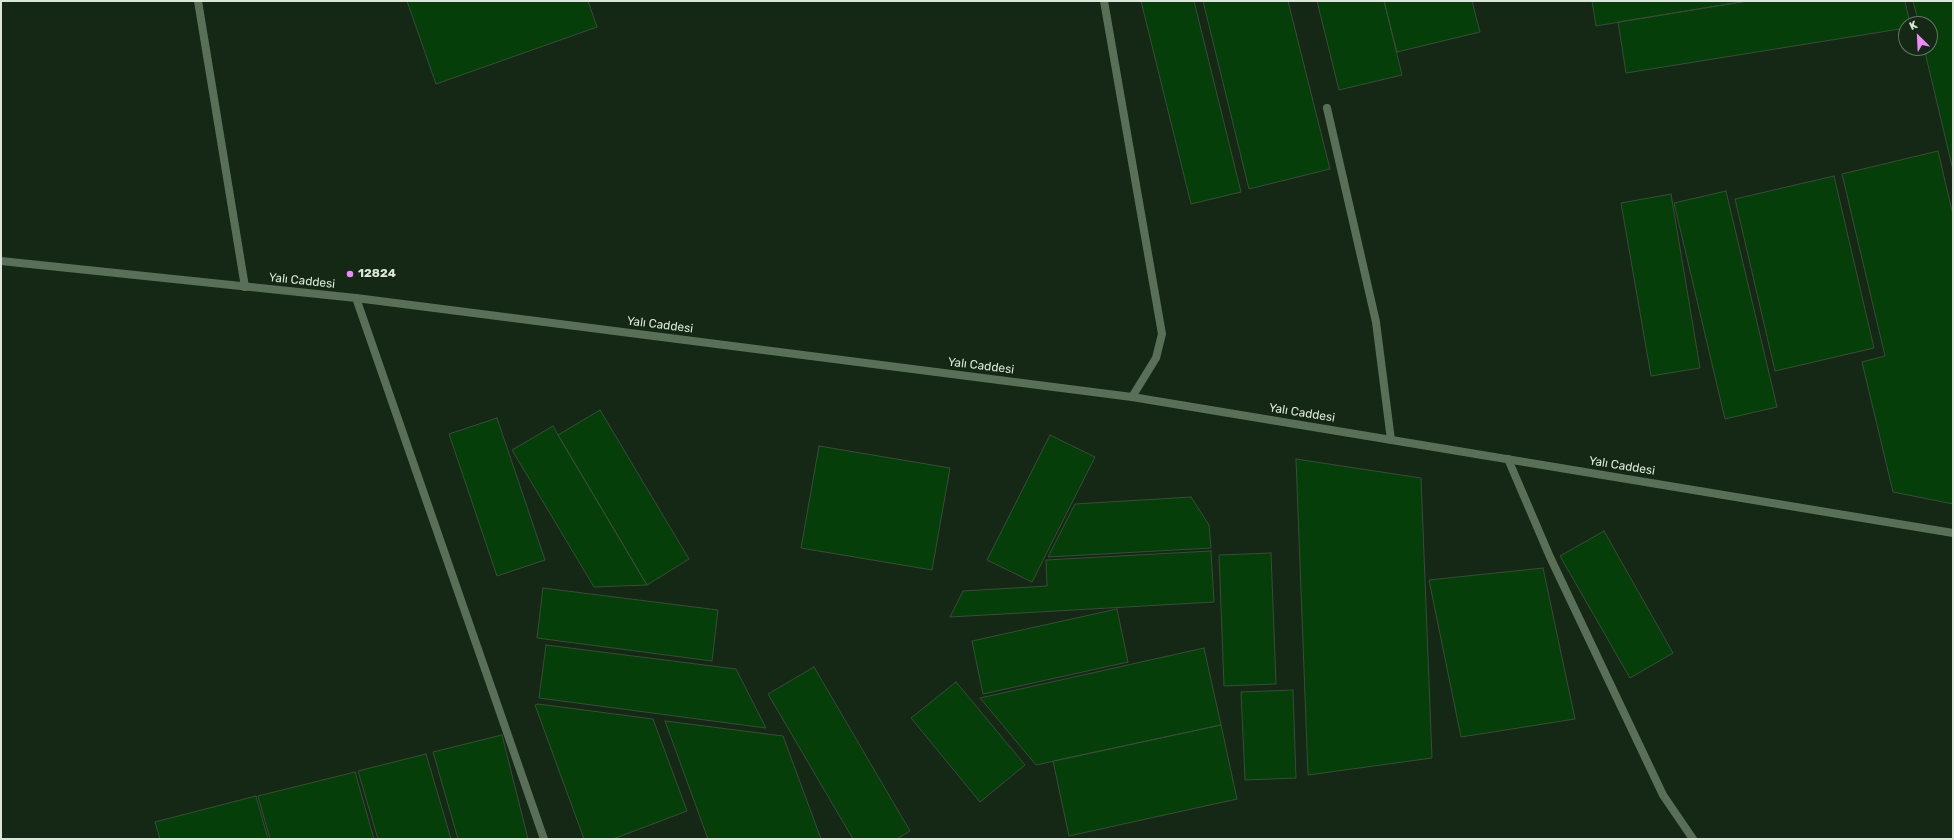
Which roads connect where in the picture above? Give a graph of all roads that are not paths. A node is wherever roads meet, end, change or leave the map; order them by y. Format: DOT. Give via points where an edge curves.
graph roads {
  1 [pos="198,1"];
  2 [pos="1104,1"];
  3 [pos="1327,108"];
  4 [pos="1,261"];
  5 [pos="245,287"];
  6 [pos="356,298"];
  7 [pos="1132,397"];
  8 [pos="1391,440"];
  9 [pos="1508,460"];
  10 [pos="1953,532"];
  11 [pos="544,839"];
  12 [pos="1693,839"];
  1 -- 5 [label="street"];
  2 -- 7 [label="street" via="1162,334 1156,358"];
  3 -- 8 [label="street" via="1376,322"];
  4 -- 5 [label="street, Yalı Caddesi"];
  5 -- 6 [label="street, Yalı Caddesi"];
  6 -- 7 [label="street, Yalı Caddesi"];
  6 -- 11 [label="street"];
  7 -- 8 [label="street, Yalı Caddesi"];
  8 -- 9 [label="street, Yalı Caddesi"];
  9 -- 10 [label="street, Yalı Caddesi"];
  9 -- 12 [label="street" via="1550,558 1660,788"];
}
